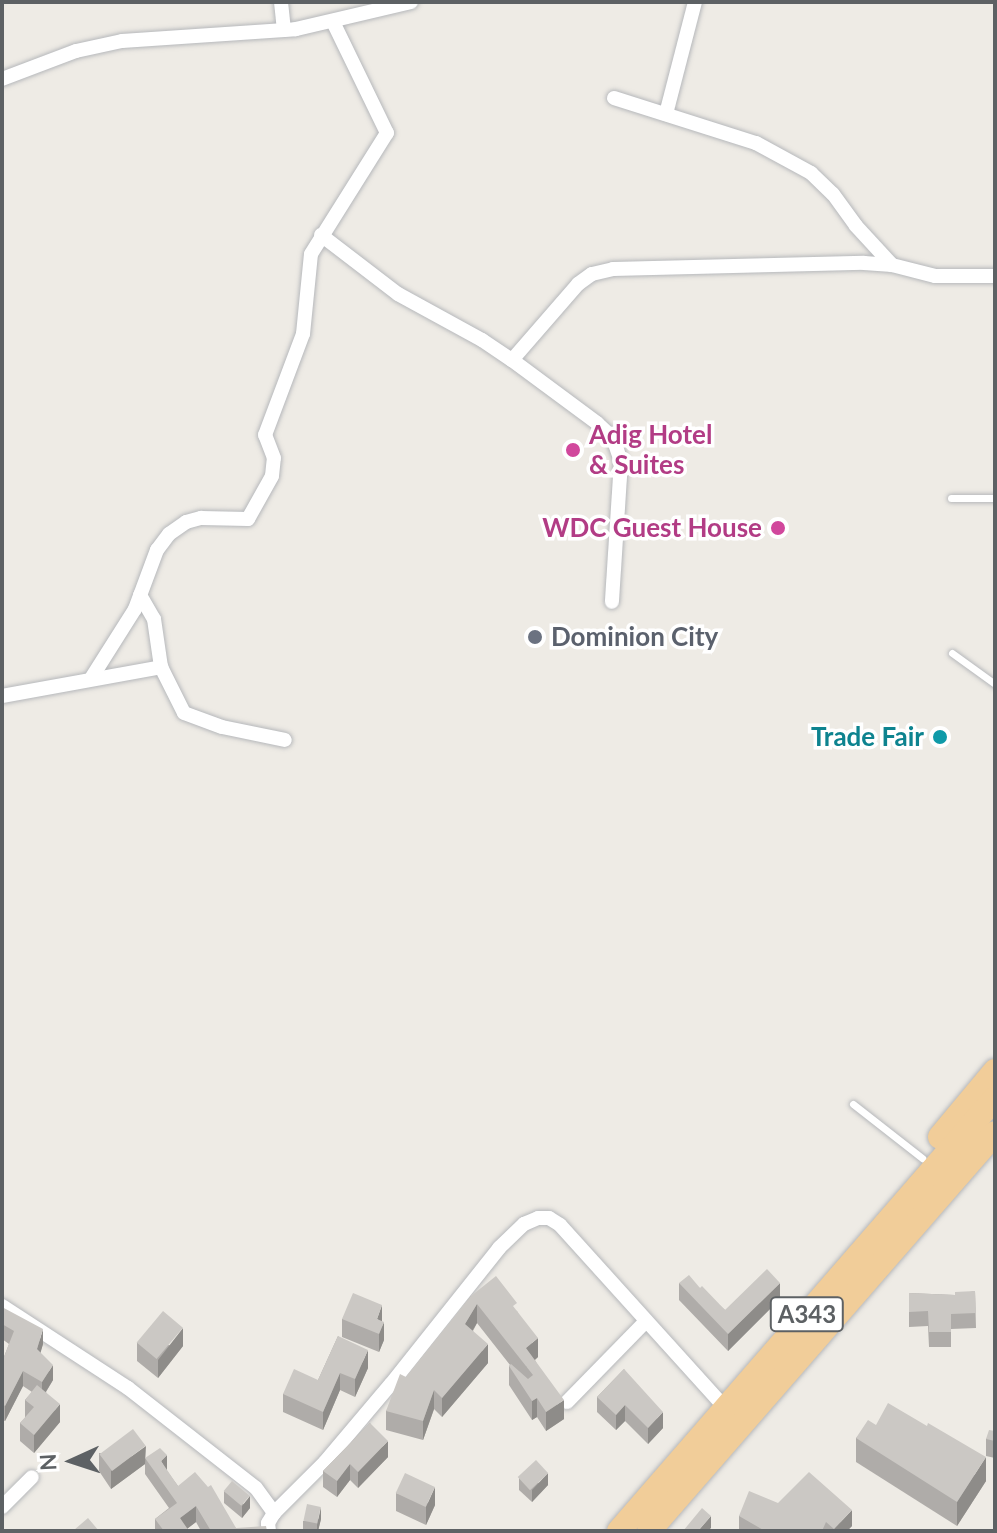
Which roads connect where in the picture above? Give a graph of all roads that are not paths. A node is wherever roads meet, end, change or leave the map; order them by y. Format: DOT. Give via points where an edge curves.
graph roads {
  1 [pos="281,2"];
  2 [pos="411,2"];
  3 [pos="695,2"];
  4 [pos="333,22"];
  5 [pos="284,30"];
  6 [pos="2,79"];
  7 [pos="614,98"];
  8 [pos="666,114"];
  9 [pos="321,235"];
  10 [pos="892,265"];
  11 [pos="995,276"];
  12 [pos="512,360"];
  13 [pos="951,498"];
  14 [pos="995,498"];
  15 [pos="140,595"];
  16 [pos="612,602"];
  17 [pos="952,653"];
  18 [pos="161,667"];
  19 [pos="92,677"];
  20 [pos="995,684"];
  21 [pos="2,696"];
  22 [pos="285,740"];
  23 [pos="995,1071"];
  24 [pos="995,1098"];
  25 [pos="853,1104"];
  26 [pos="995,1133"];
  27 [pos="995,1157"];
  28 [pos="922,1158"];
  29 [pos="2,1306"];
  30 [pos="645,1322"];
  31 [pos="719,1401"];
  32 [pos="567,1402"];
  33 [pos="32,1477"];
  34 [pos="666,1493"];
  35 [pos="2,1507"];
  36 [pos="274,1513"];
  37 [pos="269,1531"];
  38 [pos="619,1531"];
  39 [pos="649,1531"];
  1 -- 5 [label="street"];
  2 -- 4 [label="street"];
  3 -- 8 [label="street"];
  4 -- 5 [label="street"];
  4 -- 9 [label="street" via="387,133"];
  5 -- 6 [label="street" via="122,41 76,51"];
  7 -- 8 [label="street"];
  8 -- 10 [label="street" via="756,143 811,173"];
  9 -- 12 [label="street" via="398,294"];
  9 -- 15 [label="street" via="308,267 303,334 265,435 274,458 272,476 248,519 201,518 169,534"];
  10 -- 11 [label="street" via="935,276"];
  10 -- 12 [label="street" via="602,272 578,284"];
  12 -- 16 [label="street" via="617,444 621,461"];
  13 -- 14 [label="lane"];
  15 -- 18 [label="street" via="154,619"];
  15 -- 19 [label="street"];
  17 -- 20 [label="lane"];
  18 -- 19 [label="street"];
  18 -- 22 [label="street" via="184,713"];
  19 -- 21 [label="street"];
  23 -- 28 [label="highway"];
  24 -- 34 [label="highway, A343"];
  25 -- 28 [label="lane"];
  26 -- 34 [label="highway, A343"];
  27 -- 34 [label="highway" via="762,1420"];
  28 -- 31 [label="highway"];
  29 -- 36 [label="street" via="128,1388 256,1488"];
  30 -- 31 [label="street"];
  30 -- 32 [label="street"];
  30 -- 36 [label="street" via="560,1225 538,1218 499,1248 325,1462"];
  31 -- 34 [label="highway"];
  33 -- 35 [label="street"];
  34 -- 38 [label="highway, A343"];
  34 -- 39 [label="highway, A343"];
  36 -- 37 [label="street"];
}
